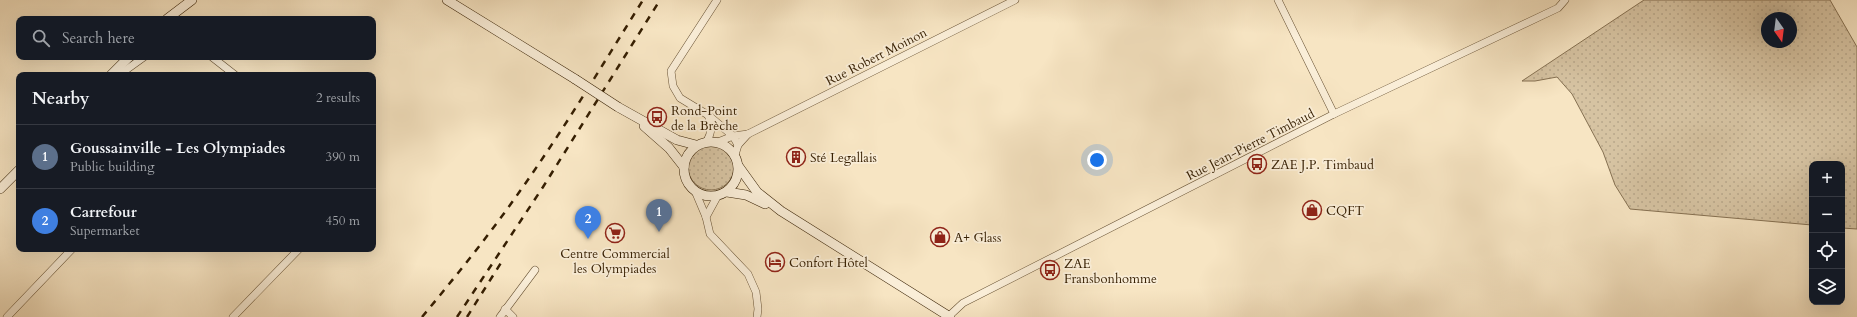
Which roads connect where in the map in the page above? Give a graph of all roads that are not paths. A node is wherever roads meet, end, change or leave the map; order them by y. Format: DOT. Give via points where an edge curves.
graph roads {
  1 [pos="192,0"];
  2 [pos="447,0"];
  3 [pos="717,0"];
  4 [pos="1015,0"];
  5 [pos="1278,0"];
  6 [pos="1565,0"];
  7 [pos="171,16"];
  8 [pos="126,60"];
  9 [pos="140,60"];
  10 [pos="216,60"];
  11 [pos="114,72"];
  12 [pos="123,72"];
  13 [pos="231,72"];
  14 [pos="1334,114"];
  15 [pos="631,115"];
  16 [pos="708,115"];
  17 [pos="748,134"];
  18 [pos="733,136"];
  19 [pos="707,141"];
  20 [pos="718,142"];
  21 [pos="738,145"];
  22 [pos="696,146"];
  23 [pos="735,155"];
  24 [pos="684,167"];
  25 [pos="739,167"];
  26 [pos="16,173"];
  27 [pos="0,189"];
  28 [pos="696,191"];
  29 [pos="722,194"];
  30 [pos="781,211"];
  31 [pos="706,218"];
  32 [pos="69,252"];
  33 [pos="296,252"];
  34 [pos="535,270"];
  35 [pos="505,309"];
  36 [pos="949,316"];
  37 [pos="7,317"];
  38 [pos="233,317"];
  39 [pos="500,317"];
  40 [pos="513,317"];
  41 [pos="757,317"];
  1 -- 7 [label="main road"];
  2 -- 15 [label="main road, bridge"];
  3 -- 16 [label="street" via="671,71 673,86 680,98"];
  4 -- 17 [label="street, Rue Robert Moinon"];
  5 -- 14 [label="street"];
  6 -- 14 [label="street, Rue Jean-Pierre Timbaud" via="1558,8"];
  8 -- 11 [label="main road"];
  9 -- 12 [label="street"];
  10 -- 13 [label="street"];
  14 -- 36 [label="street, Rue Jean-Pierre Timbaud" via="963,303"];
  15 -- 22 [label="main road" via="678,140"];
  15 -- 24 [label="main road" via="665,144"];
  16 -- 18 [label="street"];
  16 -- 19 [label="street" via="711,126"];
  17 -- 18 [label="street, Rue Robert Moinon"];
  17 -- 21 [label="street, Rue Robert Moinon"];
  18 -- 20 [label="street, Rue Robert Moinon"];
  18 -- 21 [label="street"];
  19 -- 20 [label="main road"];
  19 -- 22 [label="main road"];
  20 -- 23 [label="main road" via="726,145"];
  21 -- 23 [label="street, Rue Robert Moinon"];
  22 -- 24 [label="main road" via="688,155"];
  23 -- 25 [label="main road"];
  24 -- 28 [label="main road" via="687,180"];
  25 -- 29 [label="main road" via="737,179"];
  25 -- 30 [label="main road" via="757,192"];
  26 -- 27 [label="main road"];
  28 -- 29 [label="main road" via="704,195"];
  28 -- 31 [label="street"];
  29 -- 30 [label="main road" via="746,195"];
  29 -- 31 [label="street"];
  30 -- 36 [label="main road"];
  31 -- 41 [label="street" via="710,234 748,274 756,292"];
  32 -- 37 [label="street"];
  33 -- 38 [label="street"];
  34 -- 35 [label="street"];
  35 -- 39 [label="street"];
  35 -- 40 [label="street"];
}
